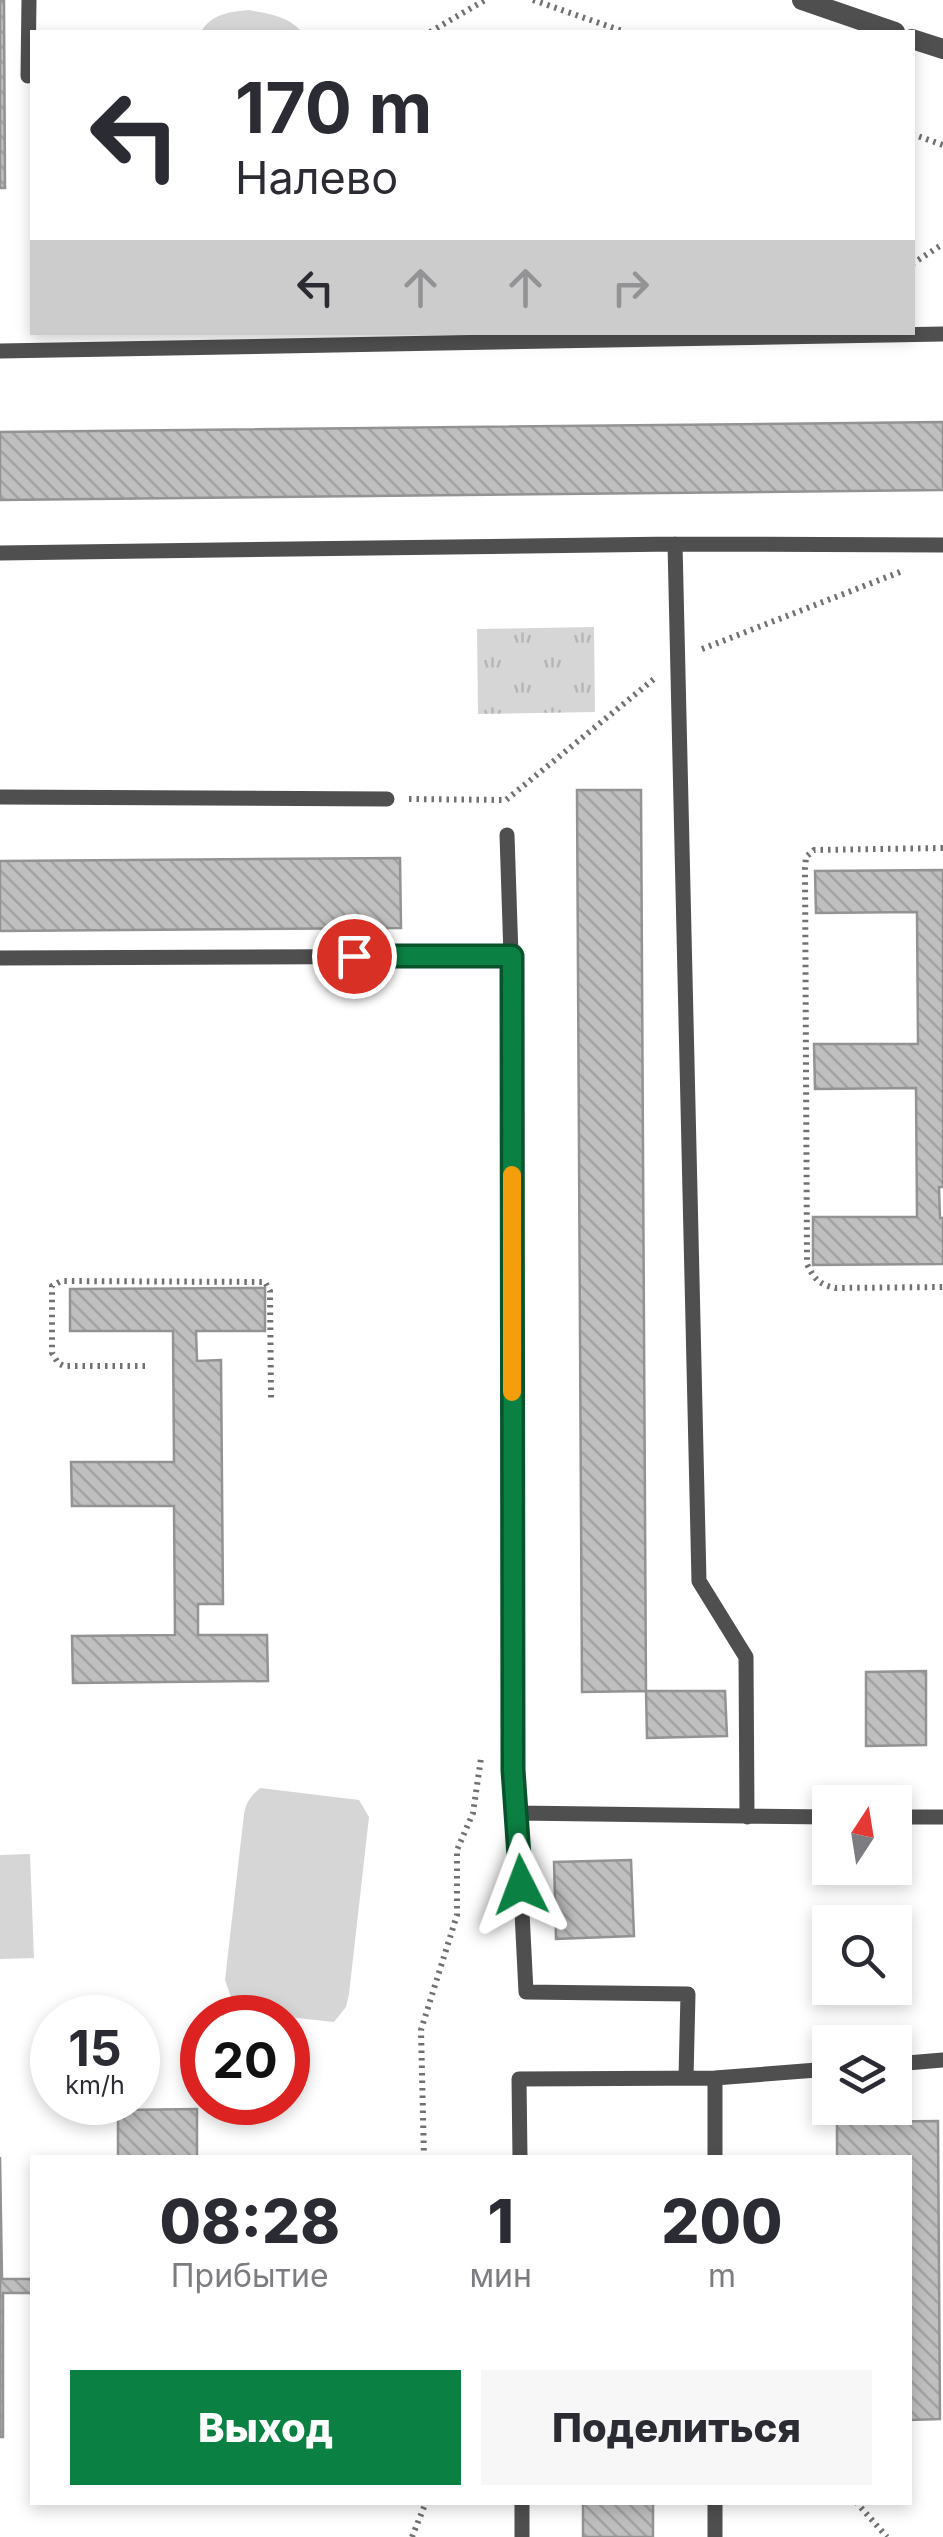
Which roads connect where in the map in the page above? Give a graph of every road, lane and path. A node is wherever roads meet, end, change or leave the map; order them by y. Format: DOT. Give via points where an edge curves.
graph roads {
  1 [pos="29,0"];
  2 [pos="485,0"];
  3 [pos="533,0"];
  4 [pos="802,0"];
  5 [pos="433,30"];
  6 [pos="619,30"];
  7 [pos="889,30"];
  8 [pos="915,40"];
  9 [pos="943,49"];
  10 [pos="28,76"];
  11 [pos="915,135"];
  12 [pos="943,144"];
  13 [pos="943,244"];
  14 [pos="915,262"];
  15 [pos="943,334"];
  16 [pos="888,335"];
  17 [pos="915,335"];
  18 [pos="0,351"];
  19 [pos="675,544"];
  20 [pos="943,545"];
  21 [pos="0,553"];
  22 [pos="0,797"];
  23 [pos="387,799"];
  24 [pos="507,835"];
  25 [pos="943,848"];
  26 [pos="512,956"];
  27 [pos="0,958"];
  28 [pos="943,1288"];
  29 [pos="145,1366"];
  30 [pos="271,1398"];
  31 [pos="481,1758"];
  32 [pos="517,1813"];
  33 [pos="943,1816"];
  34 [pos="747,1817"];
  35 [pos="812,1817"];
  36 [pos="912,1817"];
  37 [pos="943,2060"];
  38 [pos="912,2063"];
  39 [pos="812,2070"];
  40 [pos="686,2078"];
  41 [pos="715,2078"];
  42 [pos="424,2155"];
  43 [pos="520,2155"];
  44 [pos="715,2155"];
  45 [pos="425,2505"];
  46 [pos="522,2505"];
  47 [pos="715,2505"];
  48 [pos="859,2505"];
  49 [pos="412,2537"];
  50 [pos="522,2537"];
  51 [pos="715,2537"];
  52 [pos="887,2537"];
  1 -- 10 [label="lane"];
  2 -- 5 [label="path"];
  3 -- 6 [label="path"];
  4 -- 7 [label="street"];
  8 -- 9 [label="street"];
  11 -- 12 [label="path"];
  13 -- 14 [label="path"];
  15 -- 17 [label="lane"];
  16 -- 18 [label="lane"];
  19 -- 20 [label="lane"];
  19 -- 21 [label="lane"];
  19 -- 34 [label="lane" via="699,1582 746,1657"];
  22 -- 23 [label="lane"];
  24 -- 26 [label="lane"];
  25 -- 28 [label="path" via="814,850 804,869 808,1264 814,1278 835,1288"];
  26 -- 27 [label="lane"];
  26 -- 32 [label="lane"];
  29 -- 30 [label="path" via="58,1364 52,1353 54,1283 264,1282 270,1291"];
  31 -- 42 [label="path" via="473,1813 457,1850 457,1915 421,2030"];
  32 -- 34 [label="lane"];
  32 -- 40 [label="lane" via="526,1992 688,1994"];
  33 -- 36 [label="lane"];
  34 -- 35 [label="lane"];
  37 -- 38 [label="lane"];
  39 -- 41 [label="lane"];
  40 -- 41 [label="lane"];
  40 -- 43 [label="lane" via="519,2079"];
  41 -- 44 [label="lane"];
  45 -- 49 [label="path"];
  46 -- 50 [label="lane"];
  47 -- 51 [label="lane"];
  48 -- 52 [label="path"];
}
